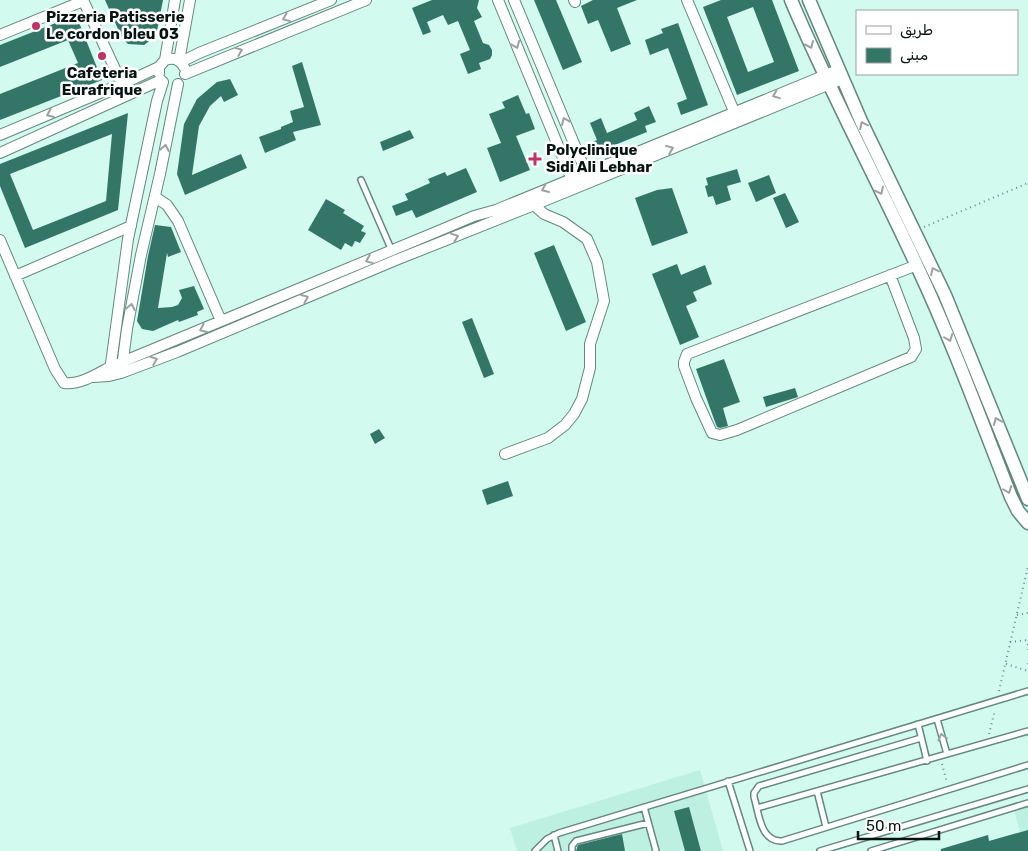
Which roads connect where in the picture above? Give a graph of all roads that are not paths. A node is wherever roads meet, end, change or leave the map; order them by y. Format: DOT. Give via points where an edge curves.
graph roads {
  1 [pos="175,0"];
  2 [pos="190,0"];
  3 [pos="331,0"];
  4 [pos="366,0"];
  5 [pos="498,0"];
  6 [pos="514,0"];
  7 [pos="688,0"];
  8 [pos="791,0"];
  9 [pos="809,0"];
  10 [pos="83,1"];
  11 [pos="0,35"];
  12 [pos="180,61"];
  13 [pos="162,63"];
  14 [pos="185,74"];
  15 [pos="840,74"];
  16 [pos="826,80"];
  17 [pos="162,81"];
  18 [pos="122,84"];
  19 [pos="178,84"];
  20 [pos="736,117"];
  21 [pos="0,135"];
  22 [pos="0,154"];
  23 [pos="586,171"];
  24 [pos="571,178"];
  25 [pos="361,180"];
  26 [pos="591,182"];
  27 [pos="575,188"];
  28 [pos="155,197"];
  29 [pos="534,206"];
  30 [pos="131,226"];
  31 [pos="912,226"];
  32 [pos="898,228"];
  33 [pos="0,240"];
  34 [pos="392,251"];
  35 [pos="917,265"];
  36 [pos="890,275"];
  37 [pos="14,276"];
  38 [pos="939,298"];
  39 [pos="221,321"];
  40 [pos="122,367"];
  41 [pos="109,372"];
  42 [pos="505,454"];
  43 [pos="1028,499"];
  44 [pos="1028,523"];
  45 [pos="1028,691"];
  46 [pos="938,719"];
  47 [pos="918,724"];
  48 [pos="1028,731"];
  49 [pos="921,738"];
  50 [pos="947,754"];
  51 [pos="927,761"];
  52 [pos="1028,765"];
  53 [pos="768,769"];
  54 [pos="728,781"];
  55 [pos="771,781"];
  56 [pos="1028,788"];
  57 [pos="817,791"];
  58 [pos="1028,803"];
  59 [pos="644,807"];
  60 [pos="757,808"];
  61 [pos="648,823"];
  62 [pos="826,827"];
  63 [pos="554,835"];
  64 [pos="535,851"];
  65 [pos="558,851"];
  66 [pos="572,851"];
  67 [pos="656,851"];
  68 [pos="750,851"];
  69 [pos="820,851"];
  70 [pos="871,851"];
  1 -- 13 [label="street"];
  2 -- 12 [label="street"];
  3 -- 12 [label="street, one-way"];
  14 -- 4 [label="street, one-way"];
  5 -- 24 [label="street, one-way"];
  23 -- 6 [label="street, one-way"];
  7 -- 20 [label="street"];
  8 -- 16 [label="street, one-way"];
  9 -- 15 [label="street"];
  10 -- 11 [label="street"];
  10 -- 18 [label="street"];
  12 -- 13 [label="street" via="172,58"];
  12 -- 14 [label="street"];
  13 -- 17 [label="street" via="158,71"];
  13 -- 18 [label="street"];
  14 -- 19 [label="street"];
  15 -- 16 [label="street"];
  31 -- 15 [label="street, one-way"];
  16 -- 20 [label="street"];
  16 -- 32 [label="street, one-way"];
  17 -- 19 [label="street"];
  17 -- 22 [label="street"];
  17 -- 30 [label="street"];
  18 -- 21 [label="street, one-way"];
  28 -- 19 [label="street, one-way"];
  20 -- 23 [label="street"];
  26 -- 20 [label="street, one-way"];
  23 -- 24 [label="street"];
  23 -- 26 [label="street"];
  24 -- 27 [label="street"];
  24 -- 34 [label="street, one-way"];
  25 -- 34 [label="lane"];
  26 -- 27 [label="street"];
  27 -- 29 [label="street"];
  28 -- 39 [label="street" via="167,205 178,221"];
  40 -- 28 [label="street, one-way" via="141,255"];
  40 -- 29 [label="street, one-way" via="177,352"];
  29 -- 42 [label="street" via="587,239 597,262 604,301 590,344 590,368 582,399 574,414 548,438"];
  30 -- 37 [label="street"];
  30 -- 41 [label="street"];
  31 -- 32 [label="street"];
  38 -- 31 [label="street, one-way"];
  32 -- 35 [label="street"];
  33 -- 37 [label="street"];
  34 -- 39 [label="street, one-way"];
  35 -- 36 [label="street"];
  35 -- 38 [label="street"];
  36 -- 36 [label="street" via="687,354 684,366 712,433 720,435 737,430 912,357 916,349 914,338"];
  37 -- 41 [label="street" via="64,383"];
  43 -- 38 [label="street, one-way"];
  38 -- 44 [label="street, one-way" via="945,328 1011,497"];
  39 -- 40 [label="street, one-way"];
  40 -- 41 [label="street"];
  45 -- 46 [label="lane"];
  46 -- 47 [label="lane"];
  50 -- 46 [label="lane, one-way"];
  47 -- 49 [label="lane"];
  47 -- 53 [label="lane"];
  48 -- 50 [label="lane"];
  49 -- 51 [label="lane"];
  49 -- 55 [label="lane"];
  50 -- 51 [label="lane"];
  51 -- 57 [label="lane"];
  52 -- 62 [label="lane"];
  53 -- 54 [label="lane"];
  53 -- 55 [label="lane"];
  54 -- 59 [label="lane"];
  54 -- 68 [label="lane"];
  55 -- 60 [label="lane" via="756,789"];
  56 -- 69 [label="lane"];
  57 -- 60 [label="lane"];
  57 -- 62 [label="lane"];
  58 -- 70 [label="lane"];
  59 -- 61 [label="lane"];
  59 -- 63 [label="lane"];
  60 -- 62 [label="lane" via="765,834 772,840 782,841"];
  61 -- 66 [label="lane" via="576,841"];
  61 -- 67 [label="lane"];
  63 -- 64 [label="lane"];
  63 -- 65 [label="lane"];
}
